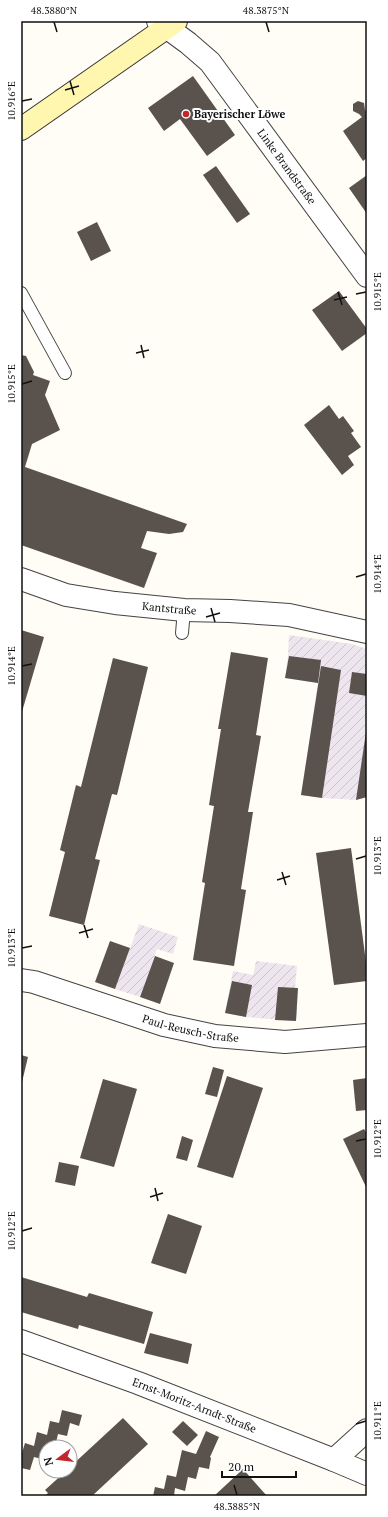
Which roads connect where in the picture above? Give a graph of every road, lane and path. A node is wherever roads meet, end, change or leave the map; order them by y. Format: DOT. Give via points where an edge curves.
graph roads {
  1 [pos="168,23"];
  2 [pos="21,130"];
  3 [pos="367,276"];
  4 [pos="21,292"];
  5 [pos="65,373"];
  6 [pos="21,579"];
  7 [pos="184,610"];
  8 [pos="367,632"];
  9 [pos="182,633"];
  10 [pos="21,980"];
  11 [pos="367,1035"];
  12 [pos="21,1341"];
  13 [pos="367,1430"];
  14 [pos="334,1460"];
  15 [pos="367,1474"];
  1 -- 2 [label="street"];
  1 -- 3 [label="street, Linke Brandstraße" via="210,62"];
  4 -- 5 [label="lane"];
  6 -- 7 [label="street, Kantstraße" via="66,595"];
  7 -- 8 [label="street, Kantstraße" via="289,615"];
  7 -- 9 [label="lane"];
  10 -- 11 [label="street, Paul-Reusch-Straße" via="164,1025 215,1036 285,1042"];
  12 -- 14 [label="street, Ernst-Moritz-Arndt-Straße" via="133,1380"];
  13 -- 14 [label="street"];
  14 -- 15 [label="street, Ernst-Moritz-Arndt-Straße"];
}
